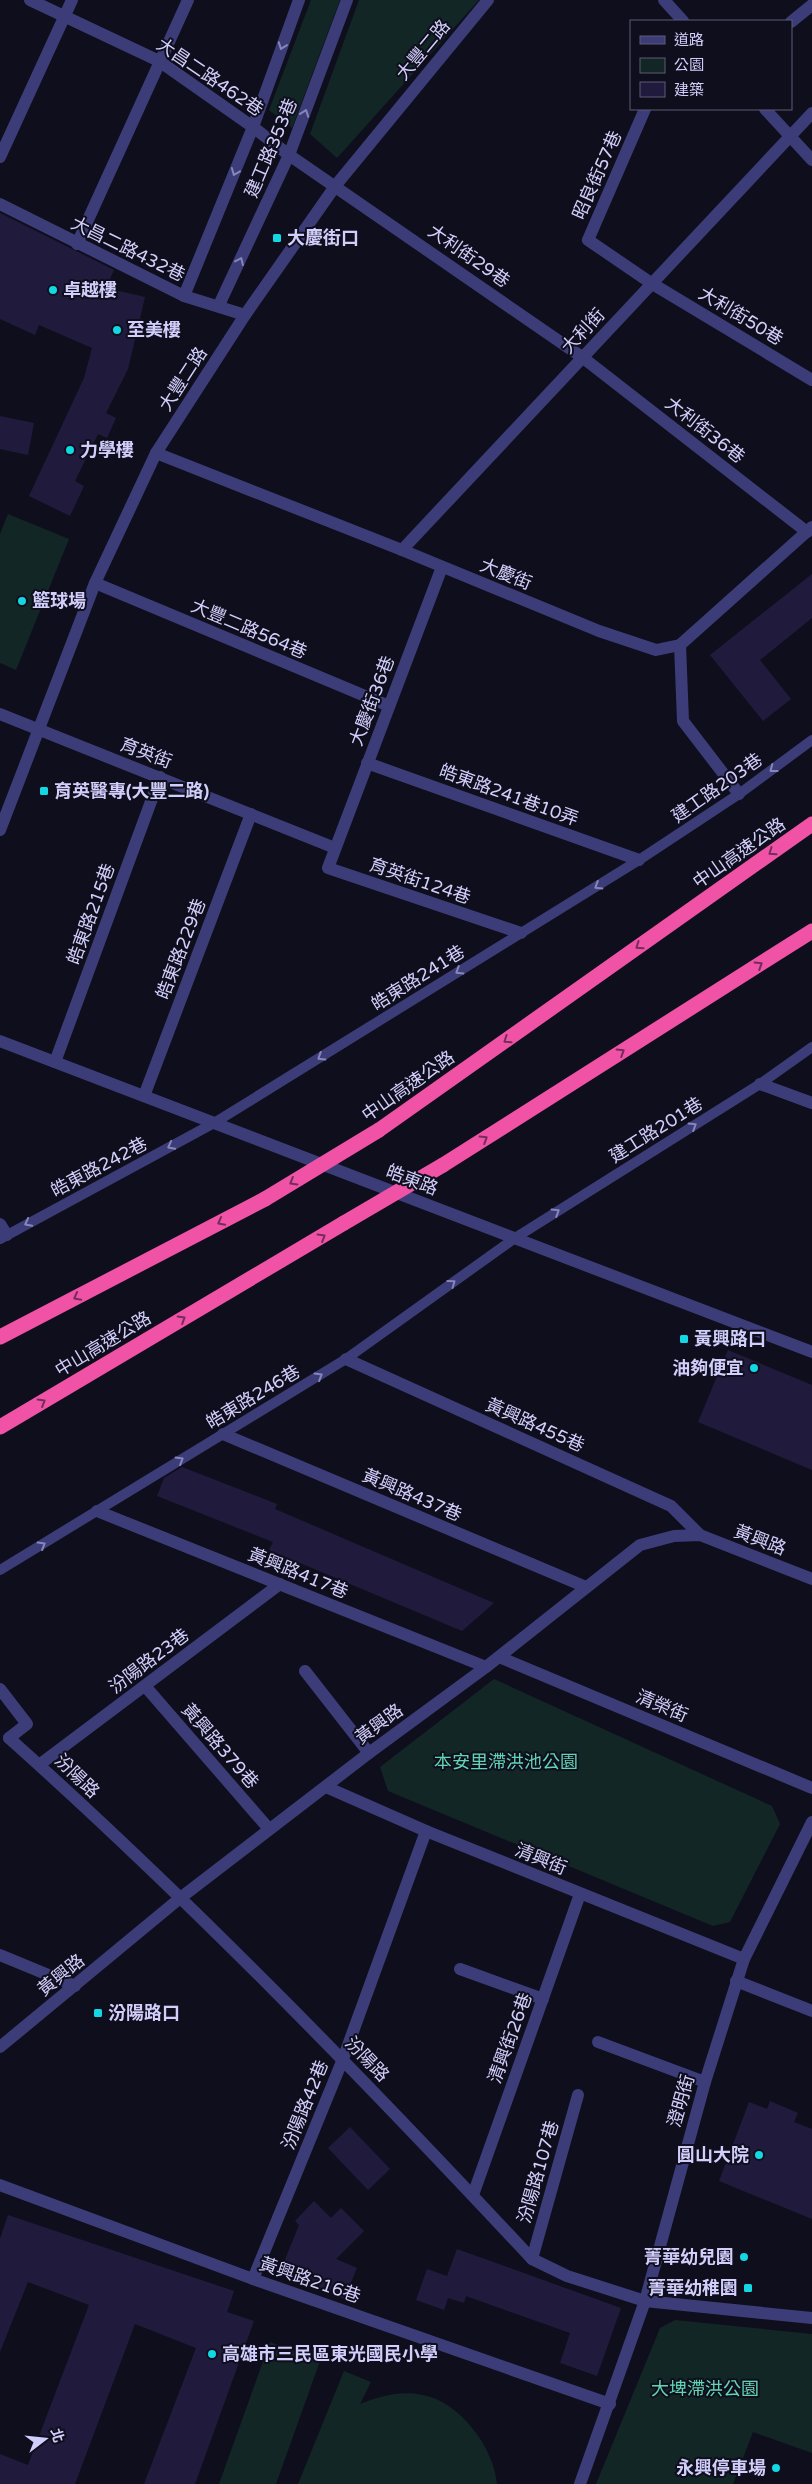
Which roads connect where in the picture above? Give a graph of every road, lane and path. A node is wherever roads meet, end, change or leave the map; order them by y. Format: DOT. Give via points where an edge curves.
graph roads {
  1 [pos="30,0"];
  2 [pos="72,0"];
  3 [pos="188,0"];
  4 [pos="299,0"];
  5 [pos="347,0"];
  6 [pos="488,0"];
  7 [pos="664,0"];
  8 [pos="812,4"];
  9 [pos="66,16"];
  10 [pos="682,20"];
  11 [pos="792,21"];
  12 [pos="159,61"];
  13 [pos="646,110"];
  14 [pos="765,110"];
  15 [pos="812,113"];
  16 [pos="253,127"];
  17 [pos="789,135"];
  18 [pos="290,155"];
  19 [pos="0,157"];
  20 [pos="812,160"];
  21 [pos="336,185"];
  22 [pos="0,204"];
  23 [pos="77,244"];
  24 [pos="652,283"];
  25 [pos="184,296"];
  26 [pos="219,305"];
  27 [pos="245,315"];
  28 [pos="582,357"];
  29 [pos="812,380"];
  30 [pos="156,453"];
  31 [pos="809,529"];
  32 [pos="402,550"];
  33 [pos="442,567"];
  34 [pos="95,583"];
  35 [pos="680,645"];
  36 [pos="389,706"];
  37 [pos="0,714"];
  38 [pos="38,730"];
  39 [pos="812,740"];
  40 [pos="367,763"];
  41 [pos="160,777"];
  42 [pos="739,794"];
  43 [pos="251,814"];
  44 [pos="812,824"];
  45 [pos="0,830"];
  46 [pos="335,848"];
  47 [pos="639,860"];
  48 [pos="812,931"];
  49 [pos="521,933"];
  50 [pos="0,1041"];
  51 [pos="812,1046"];
  52 [pos="55,1062"];
  53 [pos="760,1084"];
  54 [pos="144,1096"];
  55 [pos="812,1104"];
  56 [pos="214,1123"];
  57 [pos="2,1233"];
  58 [pos="514,1238"];
  59 [pos="0,1337"];
  60 [pos="812,1352"];
  61 [pos="346,1359"];
  62 [pos="0,1427"];
  63 [pos="223,1434"];
  64 [pos="97,1511"];
  65 [pos="700,1535"];
  66 [pos="0,1570"];
  67 [pos="812,1579"];
  68 [pos="280,1584"];
  69 [pos="586,1588"];
  70 [pos="499,1657"];
  71 [pos="486,1667"];
  72 [pos="306,1671"];
  73 [pos="145,1686"];
  74 [pos="0,1689"];
  75 [pos="4,1738"];
  76 [pos="369,1753"];
  77 [pos="39,1765"];
  78 [pos="326,1787"];
  79 [pos="812,1788"];
  80 [pos="812,1822"];
  81 [pos="269,1828"];
  82 [pos="426,1831"];
  83 [pos="580,1894"];
  84 [pos="179,1899"];
  85 [pos="0,1955"];
  86 [pos="744,1959"];
  87 [pos="460,1969"];
  88 [pos="736,1981"];
  89 [pos="75,1986"];
  90 [pos="543,1999"];
  91 [pos="812,2011"];
  92 [pos="598,2042"];
  93 [pos="0,2047"];
  94 [pos="343,2058"];
  95 [pos="704,2082"];
  96 [pos="578,2095"];
  97 [pos="0,2185"];
  98 [pos="473,2194"];
  99 [pos="532,2259"];
  100 [pos="253,2279"];
  101 [pos="645,2301"];
  102 [pos="812,2318"];
  103 [pos="610,2404"];
  104 [pos="580,2484"];
  1 -- 9 [label="street, 大昌二路462巷"];
  2 -- 9 [label="street"];
  3 -- 12 [label="street"];
  4 -- 16 [label="street, one-way"];
  18 -- 5 [label="street, 建工路353巷, one-way"];
  6 -- 21 [label="street, 大豐二路"];
  7 -- 10 [label="street"];
  8 -- 11 [label="street"];
  9 -- 12 [label="street, 大昌二路462巷"];
  9 -- 19 [label="street"];
  12 -- 16 [label="street, 大昌二路462巷"];
  12 -- 23 [label="street"];
  13 -- 24 [label="street, 昭良街57巷" via="588,240"];
  14 -- 17 [label="street"];
  15 -- 17 [label="street, 大利街"];
  16 -- 18 [label="street, 大昌二路462巷"];
  16 -- 25 [label="street, one-way"];
  17 -- 20 [label="street"];
  17 -- 24 [label="street, 大利街"];
  18 -- 21 [label="street, 大昌二路462巷"];
  26 -- 18 [label="street, 建工路353巷, one-way"];
  21 -- 27 [label="street, 大豐二路"];
  21 -- 28 [label="street, 大利街29巷"];
  22 -- 23 [label="street, 大昌二路432巷"];
  23 -- 25 [label="street, 大昌二路432巷"];
  24 -- 28 [label="street, 大利街"];
  24 -- 29 [label="street, 大利街50巷"];
  25 -- 26 [label="street, 大昌二路432巷"];
  26 -- 27 [label="street, 大昌二路432巷"];
  27 -- 30 [label="street, 大豐二路"];
  28 -- 31 [label="street, 大利街36巷"];
  28 -- 32 [label="street, 大利街"];
  30 -- 32 [label="street, 大慶街"];
  30 -- 34 [label="street, 大豐二路"];
  31 -- 35 [label="street"];
  32 -- 33 [label="street, 大慶街"];
  33 -- 35 [label="street, 大慶街" via="648,648 656,650"];
  33 -- 36 [label="street, 大慶街36巷"];
  34 -- 36 [label="street, 大豐二路564巷"];
  34 -- 38 [label="street, 大豐二路"];
  35 -- 42 [label="street" via="683,721"];
  36 -- 40 [label="street, 大慶街36巷"];
  37 -- 38 [label="street, 育英街"];
  38 -- 41 [label="street, 育英街"];
  38 -- 45 [label="street, 大豐二路"];
  39 -- 42 [label="lane, 建工路203巷, one-way"];
  40 -- 46 [label="street, 大慶街36巷"];
  40 -- 47 [label="street, 皓東路241巷10弄"];
  41 -- 43 [label="street, 育英街"];
  41 -- 52 [label="street, 皓東路215巷"];
  42 -- 47 [label="lane, 建工路203巷"];
  43 -- 46 [label="street, 育英街"];
  43 -- 54 [label="street, 皓東路229巷"];
  44 -- 59 [label="highway, 中山高速公路, one-way, bridge" via="379,1130 265,1199"];
  46 -- 49 [label="street, 育英街124巷" via="328,868"];
  47 -- 49 [label="lane, 皓東路241巷, one-way"];
  62 -- 48 [label="highway, 中山高速公路, one-way, bridge" via="443,1165"];
  49 -- 56 [label="lane, 皓東路241巷, one-way"];
  50 -- 52 [label="street, 皓東路"];
  51 -- 53 [label="lane, 建工路201巷"];
  52 -- 54 [label="street, 皓東路"];
  53 -- 55 [label="street"];
  58 -- 53 [label="lane, 建工路201巷, one-way"];
  54 -- 56 [label="street, 皓東路"];
  56 -- 57 [label="lane, 皓東路242巷, one-way"];
  56 -- 58 [label="street, 皓東路"];
  58 -- 60 [label="street, 皓東路"];
  61 -- 58 [label="lane, 皓東路246巷, one-way"];
  63 -- 61 [label="lane, 皓東路246巷, one-way"];
  61 -- 65 [label="street, 黃興路455巷" via="671,1506"];
  64 -- 63 [label="lane, 皓東路246巷, one-way"];
  63 -- 69 [label="street, 黃興路437巷"];
  66 -- 64 [label="lane, 皓東路246巷, one-way"];
  64 -- 68 [label="street, 黃興路417巷"];
  65 -- 67 [label="street, 黃興路"];
  65 -- 69 [label="street, 黃興路" via="674,1536 640,1545"];
  68 -- 71 [label="street, 黃興路417巷"];
  68 -- 73 [label="street, 汾陽路23巷"];
  69 -- 70 [label="street, 黃興路"];
  70 -- 71 [label="street, 黃興路"];
  70 -- 79 [label="street, 清榮街"];
  71 -- 76 [label="street, 黃興路"];
  72 -- 76 [label="street"];
  73 -- 77 [label="street, 汾陽路23巷"];
  73 -- 81 [label="street, 黃興路379巷"];
  74 -- 75 [label="street, 汾陽路" via="26,1724"];
  75 -- 77 [label="street, 汾陽路"];
  76 -- 78 [label="street, 黃興路"];
  77 -- 84 [label="street, 汾陽路"];
  78 -- 81 [label="street, 黃興路"];
  78 -- 82 [label="street, 清興街"];
  80 -- 86 [label="street, 澄明街"];
  81 -- 84 [label="street, 黃興路"];
  82 -- 83 [label="street, 清興街"];
  82 -- 94 [label="street, 汾陽路42巷"];
  83 -- 86 [label="street, 清興街"];
  83 -- 90 [label="street, 清興街26巷"];
  84 -- 89 [label="street, 黃興路"];
  84 -- 94 [label="street, 汾陽路"];
  85 -- 89 [label="street"];
  86 -- 88 [label="street, 澄明街"];
  87 -- 90 [label="street"];
  88 -- 91 [label="street"];
  88 -- 95 [label="street, 澄明街"];
  89 -- 93 [label="street, 黃興路"];
  90 -- 98 [label="street, 清興街26巷"];
  92 -- 95 [label="street"];
  94 -- 98 [label="street, 汾陽路"];
  94 -- 100 [label="street, 汾陽路42巷"];
  95 -- 101 [label="street, 澄明街"];
  96 -- 99 [label="street, 汾陽路107巷"];
  97 -- 100 [label="street, 黃興路216巷"];
  98 -- 99 [label="street, 汾陽路"];
  99 -- 101 [label="street, 汾陽路" via="567,2276"];
  100 -- 103 [label="street, 黃興路216巷"];
  101 -- 102 [label="street, 汾陽路"];
  101 -- 103 [label="street, 澄明街"];
  103 -- 104 [label="street, 澄明街"];
}
